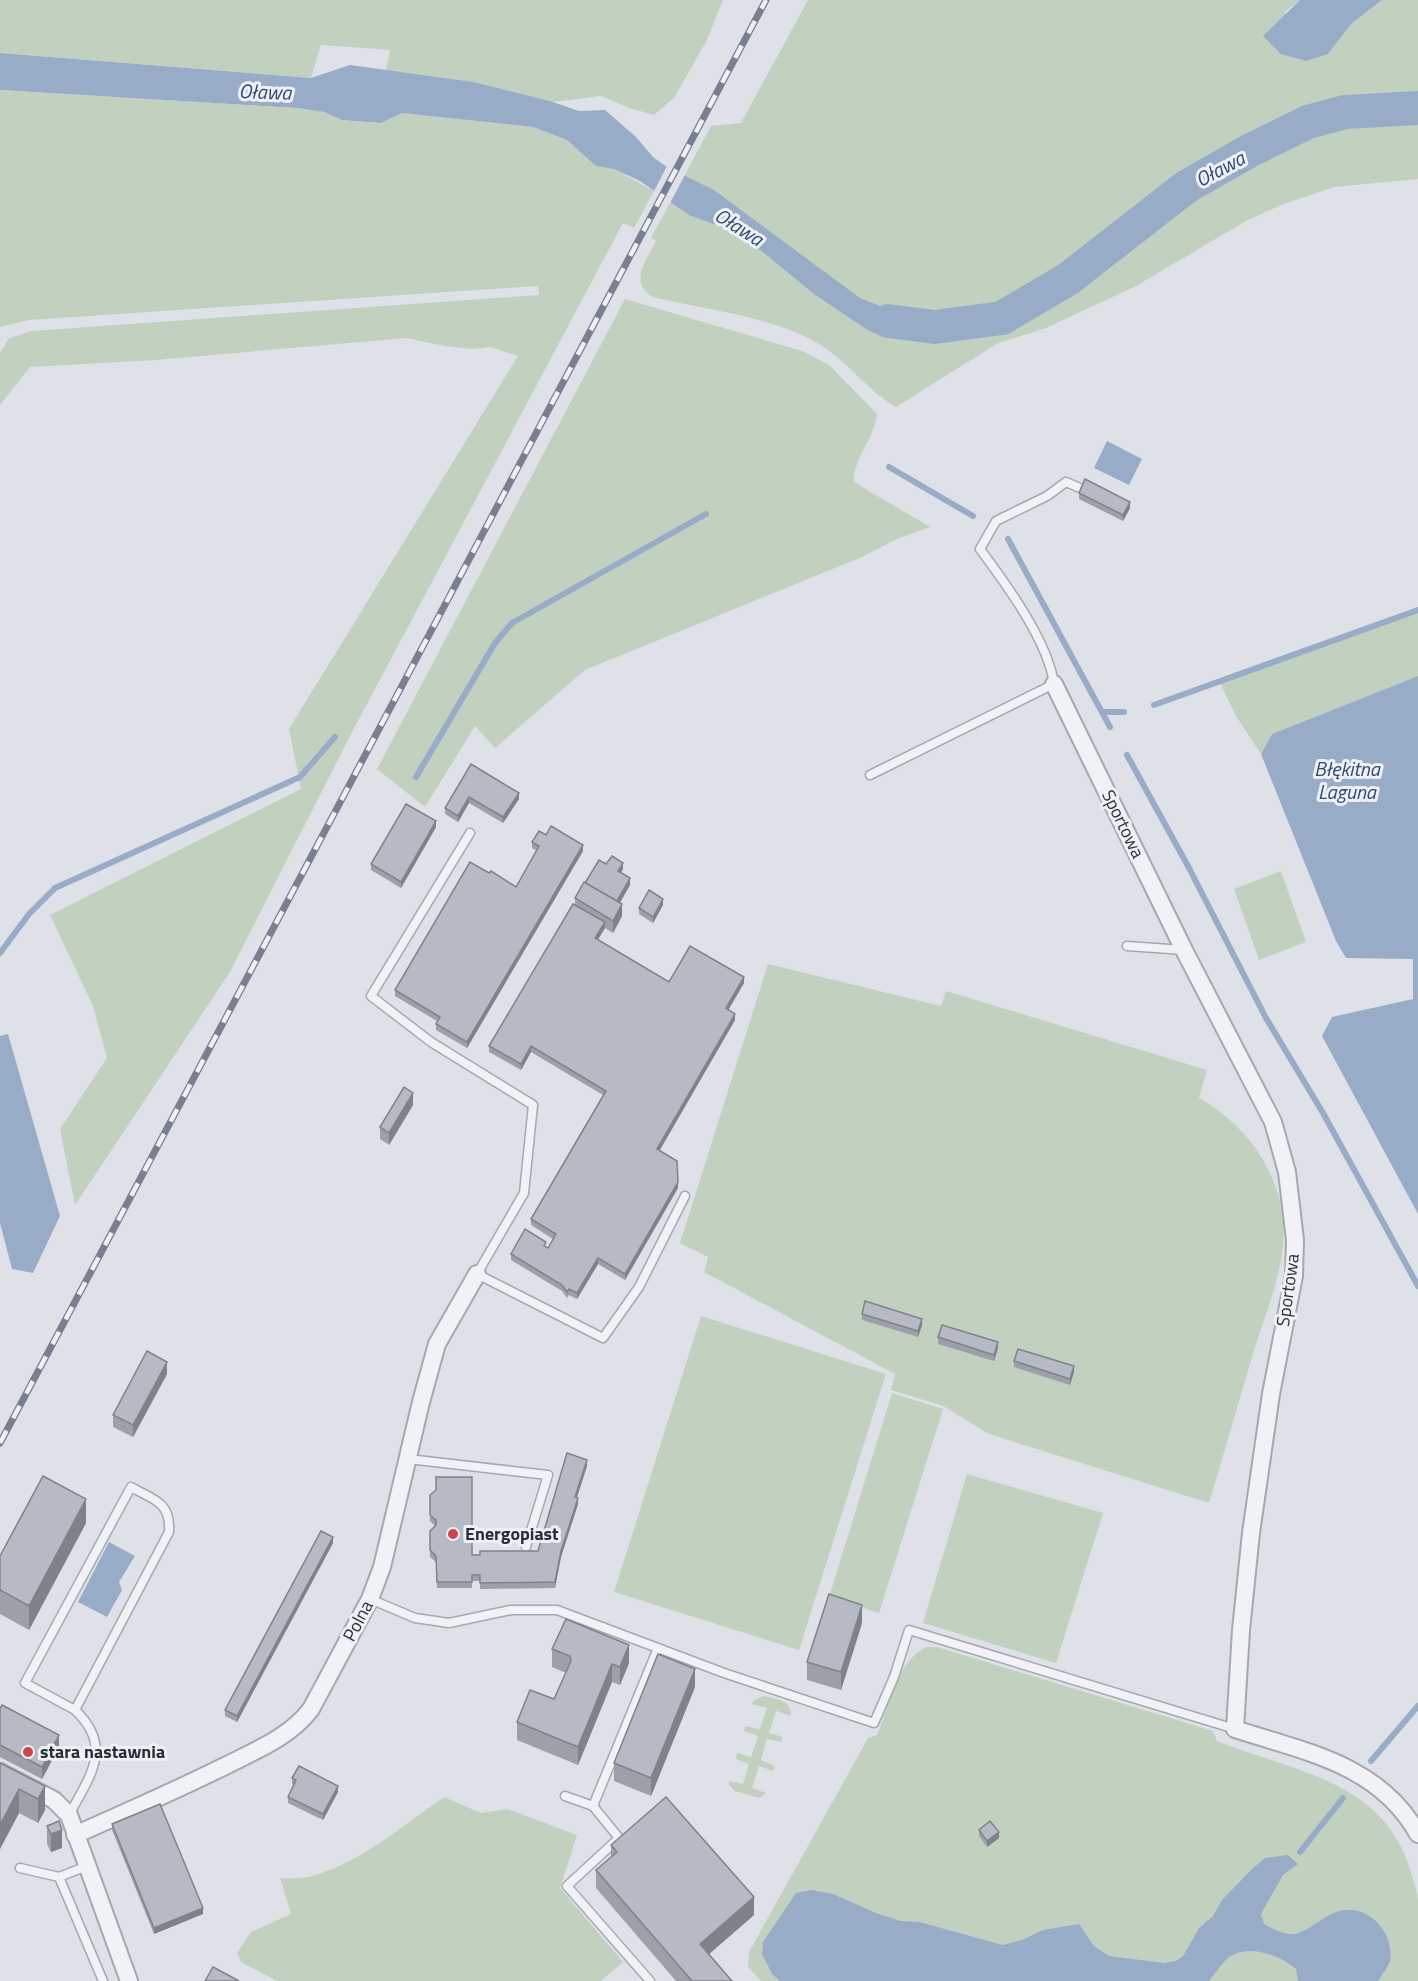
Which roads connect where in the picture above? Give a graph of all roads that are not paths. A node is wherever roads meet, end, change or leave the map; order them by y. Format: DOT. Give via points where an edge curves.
graph roads {
  1 [pos="1080,488"];
  2 [pos="1054,684"];
  3 [pos="870,775"];
  4 [pos="470,832"];
  5 [pos="1127,946"];
  6 [pos="1184,950"];
  7 [pos="685,1196"];
  8 [pos="477,1274"];
  9 [pos="408,1459"];
  10 [pos="526,1547"];
  11 [pos="370,1599"];
  12 [pos="658,1648"];
  13 [pos="75,1710"];
  14 [pos="1235,1729"];
  15 [pos="0,1772"];
  16 [pos="565,1796"];
  17 [pos="593,1806"];
  18 [pos="69,1815"];
  19 [pos="1418,1834"];
  20 [pos="75,1835"];
  21 [pos="87,1866"];
  22 [pos="20,1868"];
  23 [pos="59,1877"];
  24 [pos="103,1981"];
  25 [pos="129,1981"];
  26 [pos="650,1981"];
  1 -- 2 [label="lane" via="1066,482 996,522 980,549 1013,595 1052,668"];
  2 -- 3 [label="lane"];
  2 -- 6 [label="street, Sportowa"];
  4 -- 8 [label="lane" via="371,996 431,1042 533,1105 524,1193"];
  5 -- 6 [label="lane"];
  6 -- 14 [label="street, Sportowa" via="1273,1122 1287,1172 1295,1240 1294,1276 1270,1394 1251,1533 1240,1630"];
  7 -- 8 [label="lane" via="639,1287 603,1338"];
  8 -- 9 [label="street, Polna" via="437,1344"];
  9 -- 10 [label="lane" via="548,1474"];
  9 -- 11 [label="street, Polna" via="382,1567"];
  11 -- 12 [label="lane" via="415,1618 448,1623 511,1611 557,1610"];
  11 -- 20 [label="street, Polna" via="302,1722 270,1743 176,1790"];
  12 -- 14 [label="lane" via="874,1723 909,1630"];
  12 -- 17 [label="lane"];
  13 -- 13 [label="lane" via="25,1683 130,1487 163,1505 170,1515 169,1532"];
  13 -- 18 [label="lane" via="91,1727 97,1753"];
  14 -- 19 [label="street" via="1345,1765 1372,1780 1409,1817"];
  15 -- 18 [label="street" via="54,1800"];
  16 -- 17 [label="lane"];
  17 -- 26 [label="lane" via="619,1838 567,1886"];
  18 -- 20 [label="street"];
  20 -- 21 [label="street"];
  21 -- 23 [label="lane"];
  21 -- 25 [label="street"];
  22 -- 23 [label="lane"];
  23 -- 24 [label="lane"];
}
